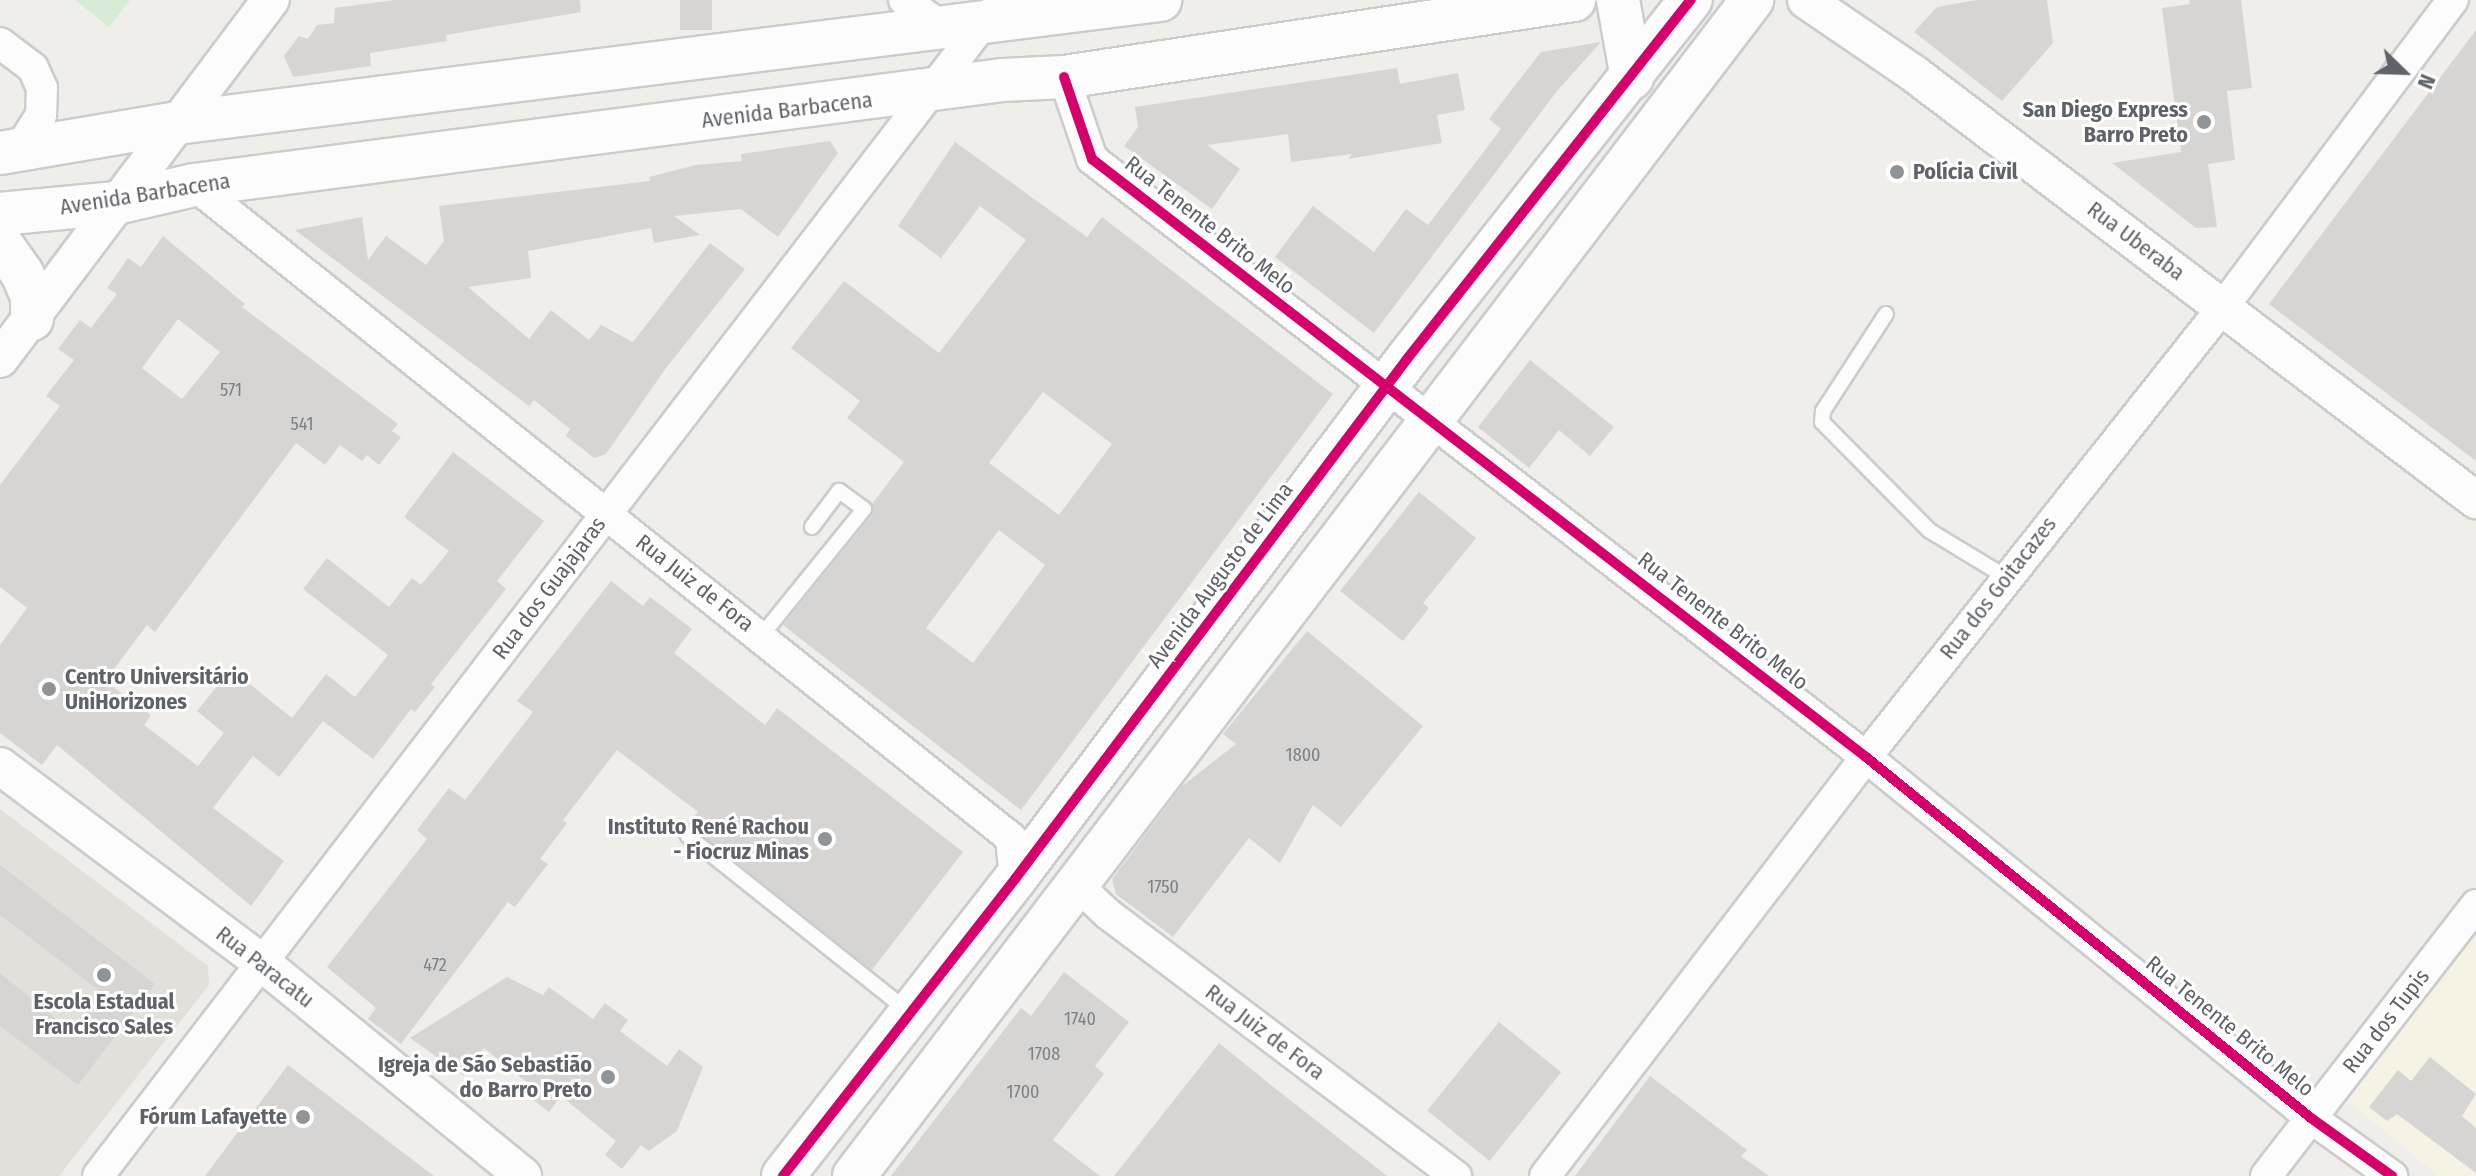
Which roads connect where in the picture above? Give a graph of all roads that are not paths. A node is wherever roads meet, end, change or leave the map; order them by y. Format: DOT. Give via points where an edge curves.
graph roads {
  1 [pos="271,0"];
  2 [pos="904,0"];
  3 [pos="1160,0"];
  4 [pos="1574,0"];
  5 [pos="1618,0"];
  6 [pos="1691,0"];
  7 [pos="1752,0"];
  8 [pos="1806,0"];
  9 [pos="2453,0"];
  10 [pos="993,10"];
  11 [pos="1838,10"];
  12 [pos="938,24"];
  13 [pos="0,43"];
  14 [pos="1064,77"];
  15 [pos="1632,78"];
  16 [pos="929,92"];
  17 [pos="177,123"];
  18 [pos="9,152"];
  19 [pos="194,185"];
  20 [pos="116,203"];
  21 [pos="0,214"];
  22 [pos="0,242"];
  23 [pos="2223,307"];
  24 [pos="1886,314"];
  25 [pos="32,319"];
  26 [pos="0,359"];
  27 [pos="1387,388"];
  28 [pos="1429,421"];
  29 [pos="2471,492"];
  30 [pos="605,514"];
  31 [pos="812,527"];
  32 [pos="2006,577"];
  33 [pos="762,635"];
  34 [pos="1866,757"];
  35 [pos="0,766"];
  36 [pos="688,836"];
  37 [pos="1015,879"];
  38 [pos="1077,885"];
  39 [pos="2476,905"];
  40 [pos="262,963"];
  41 [pos="911,1013"];
  42 [pos="2311,1118"];
  43 [pos="98,1176"];
  44 [pos="523,1176"];
  45 [pos="783,1176"];
  46 [pos="854,1176"];
  47 [pos="1456,1176"];
  48 [pos="1545,1176"];
  49 [pos="2266,1176"];
  50 [pos="2392,1176"];
  1 -- 17 [label="street"];
  2 -- 12 [label="street"];
  3 -- 10 [label="main road"];
  4 -- 14 [label="main road, Avenida Barbacena"];
  5 -- 15 [label="main road"];
  6 -- 15 [label="main road, Avenida Augusto de Lima"];
  7 -- 28 [label="main road"];
  8 -- 11 [label="street, Rua Uberaba"];
  9 -- 23 [label="street, Rua dos Goitacazes"];
  10 -- 12 [label="main road"];
  10 -- 16 [label="street, Rua dos Guajajaras"];
  11 -- 23 [label="street, Rua Uberaba"];
  12 -- 16 [label="main road" via="940,52"];
  12 -- 17 [label="main road"];
  13 -- 18 [label="street" via="33,68 42,88 41,115"];
  14 -- 16 [label="main road, Avenida Barbacena"];
  14 -- 27 [label="street, Rua Tenente Brito Melo" via="1092,159"];
  15 -- 27 [label="main road, Avenida Augusto de Lima"];
  16 -- 19 [label="main road, Avenida Barbacena"];
  16 -- 30 [label="street, Rua dos Guajajaras"];
  17 -- 18 [label="main road"];
  17 -- 20 [label="street"];
  19 -- 20 [label="main road, Avenida Barbacena"];
  19 -- 30 [label="street, Rua Juiz de Fora"];
  20 -- 21 [label="main road, Avenida Barbacena"];
  20 -- 25 [label="street"];
  22 -- 25 [label="main road" via="32,297"];
  23 -- 29 [label="street, Rua Uberaba"];
  23 -- 32 [label="street, Rua dos Goitacazes"];
  24 -- 32 [label="lane" via="1823,411 1822,422 1930,531"];
  25 -- 26 [label="street"];
  27 -- 28 [label="street, Rua Tenente Brito Melo"];
  27 -- 37 [label="main road, Avenida Augusto de Lima"];
  28 -- 34 [label="street, Rua Tenente Brito Melo"];
  28 -- 38 [label="main road"];
  30 -- 33 [label="street, Rua Juiz de Fora"];
  30 -- 40 [label="street, Rua dos Guajajaras"];
  31 -- 33 [label="lane" via="839,491 864,509"];
  32 -- 34 [label="street, Rua dos Goitacazes"];
  33 -- 37 [label="street, Rua Juiz de Fora" via="1011,838"];
  34 -- 42 [label="street, Rua Tenente Brito Melo"];
  34 -- 48 [label="street, Rua dos Goitacazes"];
  35 -- 40 [label="street, Rua Paracatu"];
  36 -- 41 [label="lane"];
  37 -- 41 [label="main road, Avenida Augusto de Lima"];
  38 -- 46 [label="main road"];
  38 -- 47 [label="street, Rua Juiz de Fora" via="1108,914"];
  39 -- 42 [label="street, Rua dos Tupis"];
  40 -- 43 [label="street, Rua dos Guajajaras"];
  40 -- 44 [label="street, Rua Paracatu"];
  41 -- 45 [label="main road, Avenida Augusto de Lima"];
  42 -- 49 [label="street, Rua dos Tupis"];
  42 -- 50 [label="street, Rua Tenente Brito Melo"];
}
